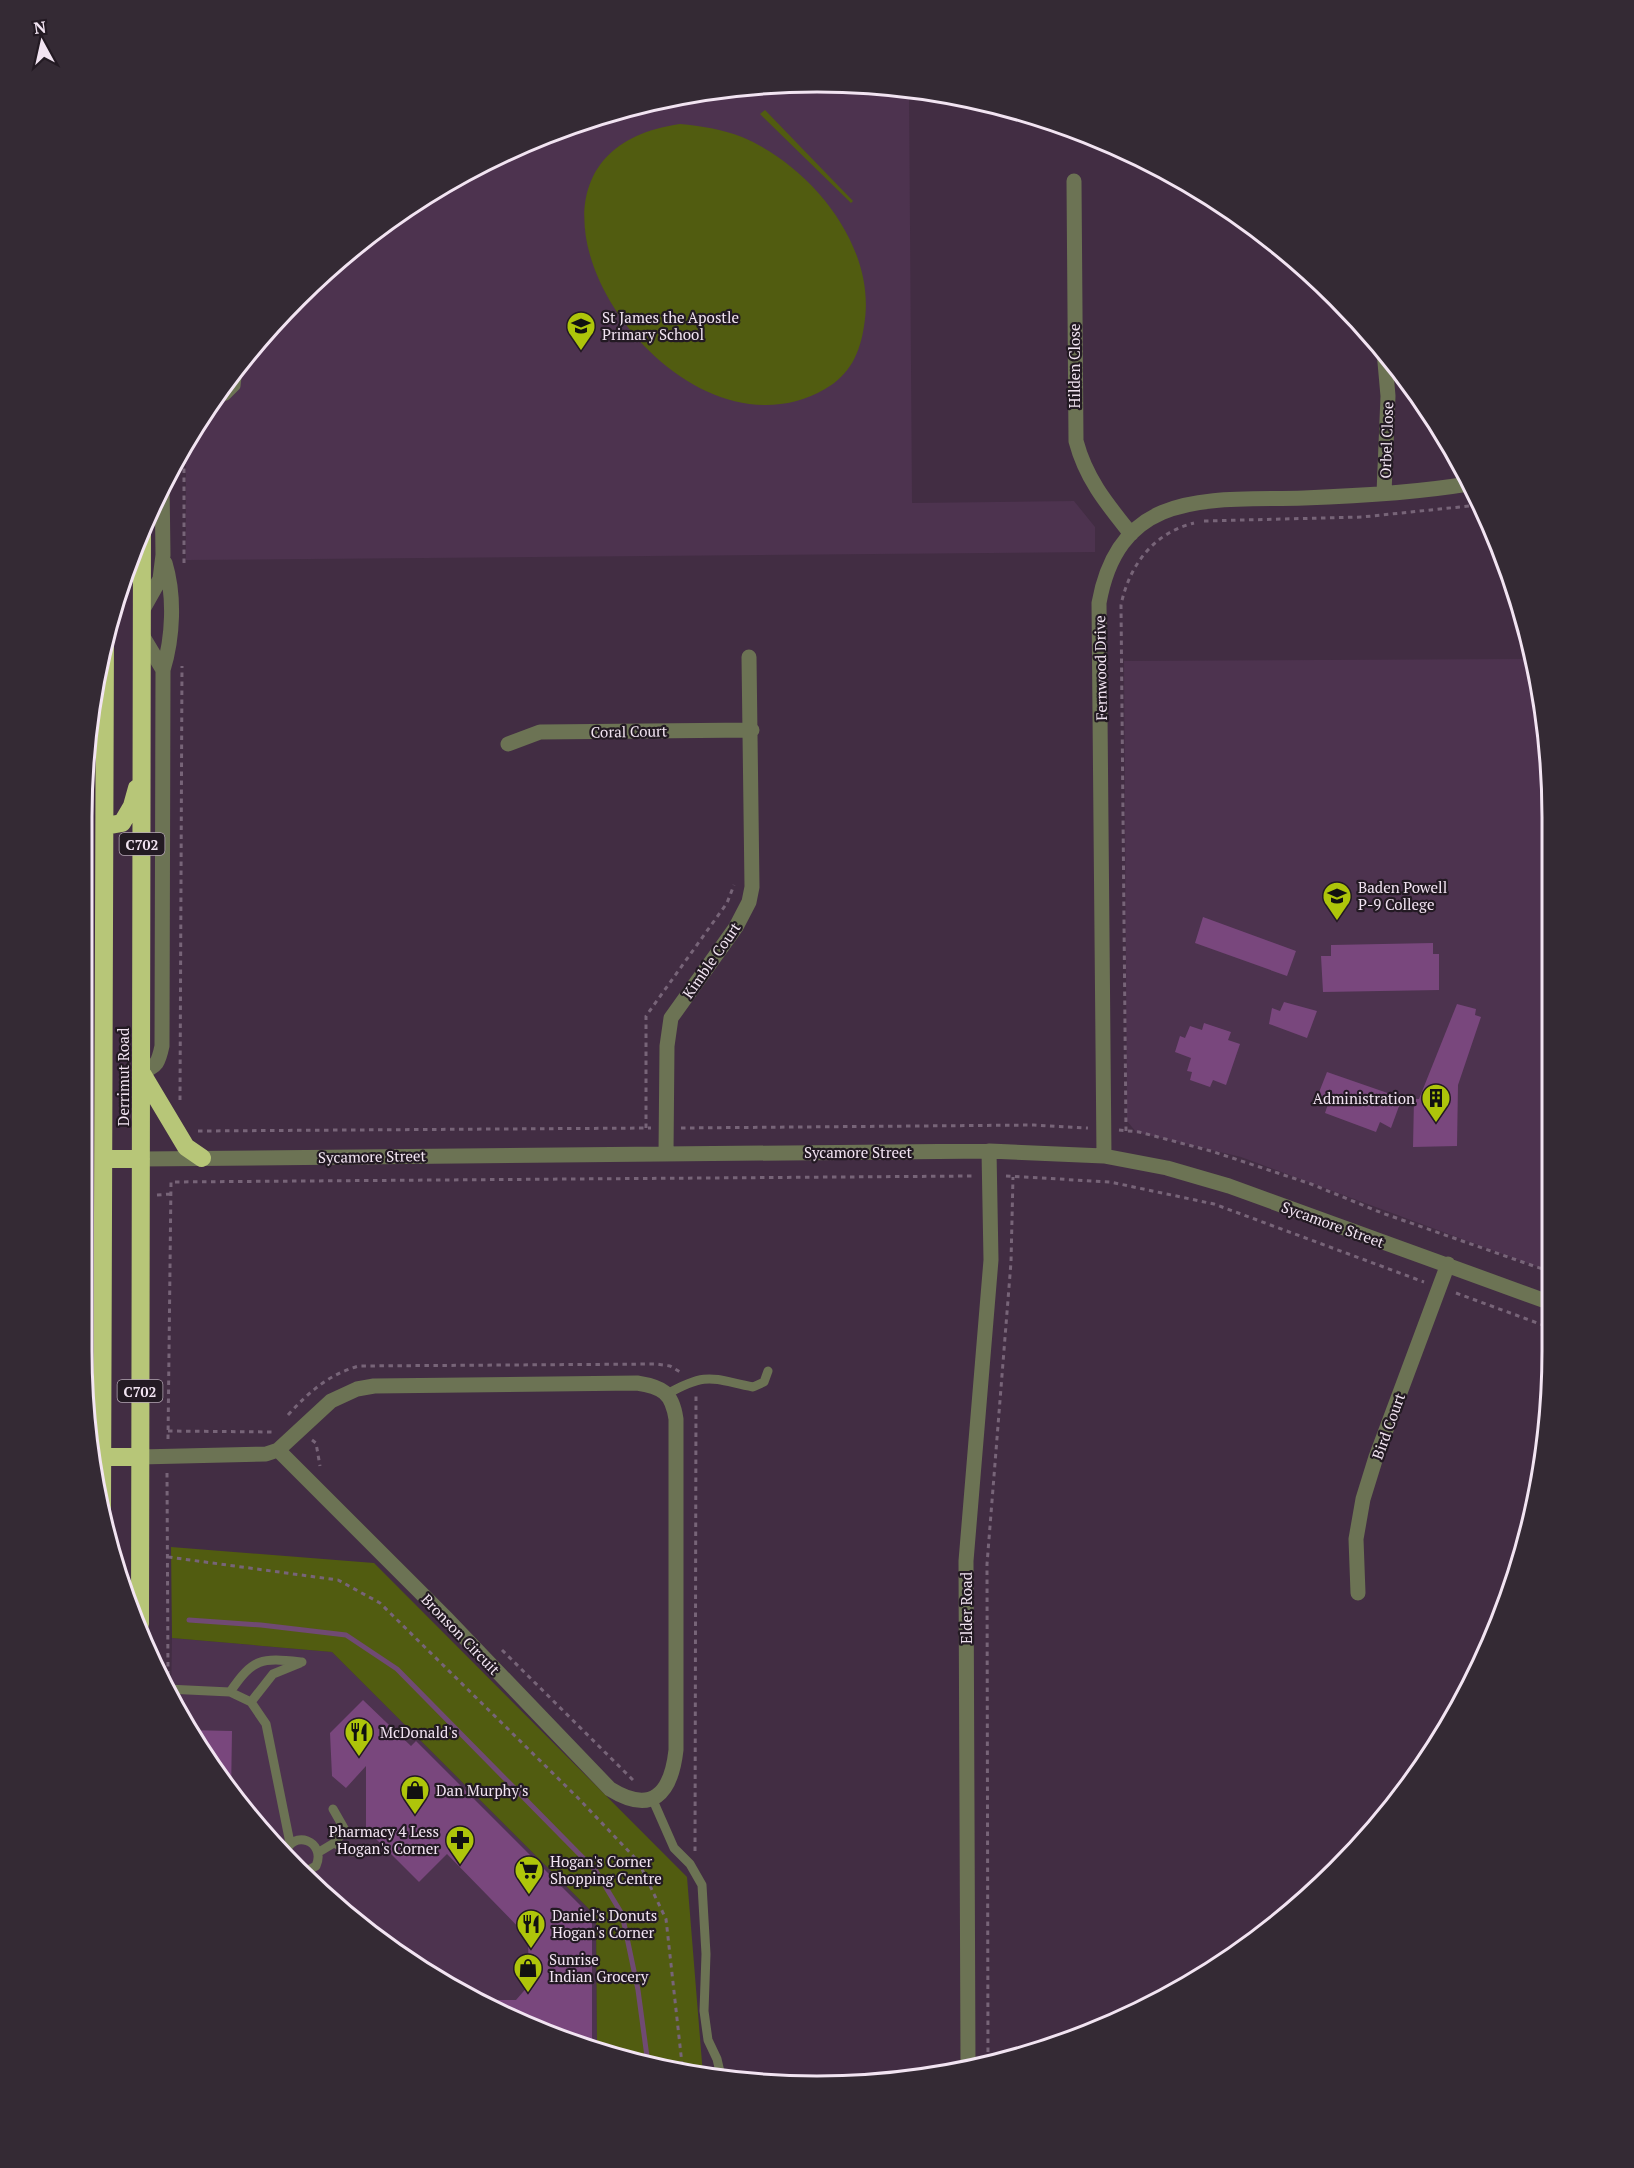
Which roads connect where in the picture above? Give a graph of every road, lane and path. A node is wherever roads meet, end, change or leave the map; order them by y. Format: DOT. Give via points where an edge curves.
graph roads {
  1 [pos="1074,182"];
  2 [pos="1385,366"];
  3 [pos="237,380"];
  4 [pos="227,395"];
  5 [pos="184,463"];
  6 [pos="1462,485"];
  7 [pos="1384,493"];
  8 [pos="162,504"];
  9 [pos="1472,506"];
  10 [pos="1131,534"];
  11 [pos="142,552"];
  12 [pos="163,555"];
  13 [pos="183,566"];
  14 [pos="142,611"];
  15 [pos="142,635"];
  16 [pos="749,657"];
  17 [pos="182,666"];
  18 [pos="163,670"];
  19 [pos="105,675"];
  20 [pos="752,730"];
  21 [pos="508,744"];
  22 [pos="142,771"];
  23 [pos="105,826"];
  24 [pos="734,879"];
  25 [pos="141,1070"];
  26 [pos="180,1106"];
  27 [pos="190,1126"];
  28 [pos="646,1128"];
  29 [pos="666,1128"];
  30 [pos="1104,1129"];
  31 [pos="1126,1131"];
  32 [pos="989,1151"];
  33 [pos="666,1153"];
  34 [pos="1104,1156"];
  35 [pos="202,1158"];
  36 [pos="104,1159"];
  37 [pos="141,1159"];
  38 [pos="989,1176"];
  39 [pos="1013,1177"];
  40 [pos="1448,1264"];
  41 [pos="1542,1269"];
  42 [pos="1439,1287"];
  43 [pos="1542,1300"];
  44 [pos="1542,1325"];
  45 [pos="768,1371"];
  46 [pos="690,1382"];
  47 [pos="667,1394"];
  48 [pos="285,1419"];
  49 [pos="168,1431"];
  50 [pos="297,1432"];
  51 [pos="278,1450"];
  52 [pos="101,1457"];
  53 [pos="140,1457"];
  54 [pos="168,1457"];
  55 [pos="101,1467"];
  56 [pos="326,1472"];
  57 [pos="168,1557"];
  58 [pos="1358,1593"];
  59 [pos="140,1610"];
  60 [pos="500,1648"];
  61 [pos="167,1674"];
  62 [pos="176,1689"];
  63 [pos="230,1692"];
  64 [pos="251,1702"];
  65 [pos="650,1799"];
  66 [pos="333,1809"];
  67 [pos="334,1843"];
  68 [pos="290,1844"];
  69 [pos="288,1847"];
  70 [pos="319,1852"];
  71 [pos="352,1852"];
  72 [pos="690,1864"];
  73 [pos="310,1869"];
  74 [pos="988,2056"];
  75 [pos="968,2061"];
  76 [pos="682,2064"];
  77 [pos="720,2070"];
  1 -- 10 [label="street, Hilden Close" via="1076,441 1082,465 1097,493"];
  2 -- 7 [label="street, Orbel Close"];
  3 -- 4 [label="lane"];
  5 -- 13 [label="path"];
  6 -- 7 [label="street, Fernwood Drive"];
  7 -- 10 [label="street, Fernwood Drive" via="1199,501 1167,509"];
  8 -- 12 [label="street"];
  9 -- 31 [label="path" via="1362,517 1201,521 1179,526 1154,543 1136,563 1121,606"];
  10 -- 30 [label="street, Fernwood Drive" via="1108,568 1099,603"];
  11 -- 14 [label="highway, Derrimut Road / C702"];
  12 -- 14 [label="street" via="160,579"];
  12 -- 18 [label="street" via="170,593 170,648"];
  14 -- 15 [label="highway, Derrimut Road / C702"];
  15 -- 18 [label="street"];
  15 -- 22 [label="highway, Derrimut Road / C702"];
  16 -- 20 [label="street, Kimble Court"];
  17 -- 26 [label="path"];
  18 -- 25 [label="street" via="162,1046 158,1063 150,1070"];
  19 -- 23 [label="highway, Derrimut Road / C702"];
  20 -- 21 [label="street, Coral Court" via="540,732"];
  20 -- 29 [label="street, Kimble Court" via="754,862 749,902 736,927 671,1018"];
  22 -- 23 [label="highway" via="132,806 122,823"];
  22 -- 25 [label="highway, Derrimut Road / C702"];
  23 -- 36 [label="highway, Derrimut Road / C702"];
  24 -- 28 [label="path" via="727,903 646,1016"];
  25 -- 35 [label="highway" via="186,1147"];
  25 -- 37 [label="highway, Derrimut Road / C702"];
  27 -- 28 [label="path" via="197,1131"];
  28 -- 29 [label="path"];
  29 -- 30 [label="path" via="1034,1125"];
  29 -- 33 [label="street, Kimble Court"];
  30 -- 31 [label="path"];
  30 -- 34 [label="street, Fernwood Drive"];
  31 -- 41 [label="path" via="1211,1151 1311,1184"];
  32 -- 33 [label="street, Sycamore Street"];
  32 -- 34 [label="street, Sycamore Street"];
  32 -- 38 [label="street, Elder Road"];
  33 -- 35 [label="street, Sycamore Street"];
  34 -- 40 [label="street, Sycamore Street" via="1229,1185"];
  35 -- 37 [label="street, Sycamore Street"];
  36 -- 37 [label="highway"];
  36 -- 52 [label="highway, Derrimut Road / C702"];
  37 -- 53 [label="highway, Derrimut Road / C702"];
  38 -- 39 [label="path"];
  38 -- 49 [label="path" via="171,1182"];
  38 -- 75 [label="street, Elder Road" via="991,1260 966,1561"];
  39 -- 42 [label="path" via="1110,1182 1203,1202"];
  39 -- 74 [label="path" via="1011,1262 987,1564"];
  40 -- 42 [label="street, Bird Court"];
  40 -- 43 [label="street, Sycamore Street"];
  42 -- 44 [label="path"];
  42 -- 58 [label="street, Bird Court" via="1376,1457 1358,1519"];
  45 -- 46 [label="lane" via="764,1382 753,1387 727,1379"];
  46 -- 47 [label="lane"];
  46 -- 48 [label="path" via="670,1366 656,1364 359,1365 320,1383"];
  46 -- 72 [label="path" via="696,1394 697,1413 697,1846"];
  47 -- 50 [label="street" via="654,1386 637,1383 374,1386 342,1394"];
  47 -- 65 [label="street" via="674,1404 676,1419 676,1750 670,1779 662,1792"];
  48 -- 49 [label="path" via="274,1432"];
  48 -- 50 [label="path"];
  49 -- 54 [label="path"];
  50 -- 51 [label="street"];
  50 -- 56 [label="path" via="316,1443 318,1464"];
  51 -- 54 [label="street" via="256,1455"];
  51 -- 65 [label="street, Bronson Circuit" via="610,1789 627,1800"];
  52 -- 53 [label="highway"];
  52 -- 55 [label="highway, Derrimut Road / C702"];
  53 -- 54 [label="street"];
  53 -- 59 [label="highway, Derrimut Road / C702"];
  54 -- 57 [label="path"];
  57 -- 61 [label="path"];
  57 -- 76 [label="path" via="338,1580 380,1603 578,1798 638,1861 666,1918"];
  60 -- 65 [label="path"];
  62 -- 63 [label="lane"];
  63 -- 64 [label="lane"];
  63 -- 64 [label="lane" via="247,1668 270,1659 302,1662 273,1674"];
  64 -- 68 [label="lane" via="266,1724"];
  65 -- 72 [label="lane" via="674,1848"];
  66 -- 67 [label="lane" via="345,1830"];
  67 -- 70 [label="lane"];
  67 -- 71 [label="lane"];
  68 -- 69 [label="lane"];
  68 -- 70 [label="lane" via="304,1839"];
  70 -- 73 [label="lane" via="316,1866"];
  72 -- 77 [label="lane" via="702,1885 704,2011 708,2040"];
}
